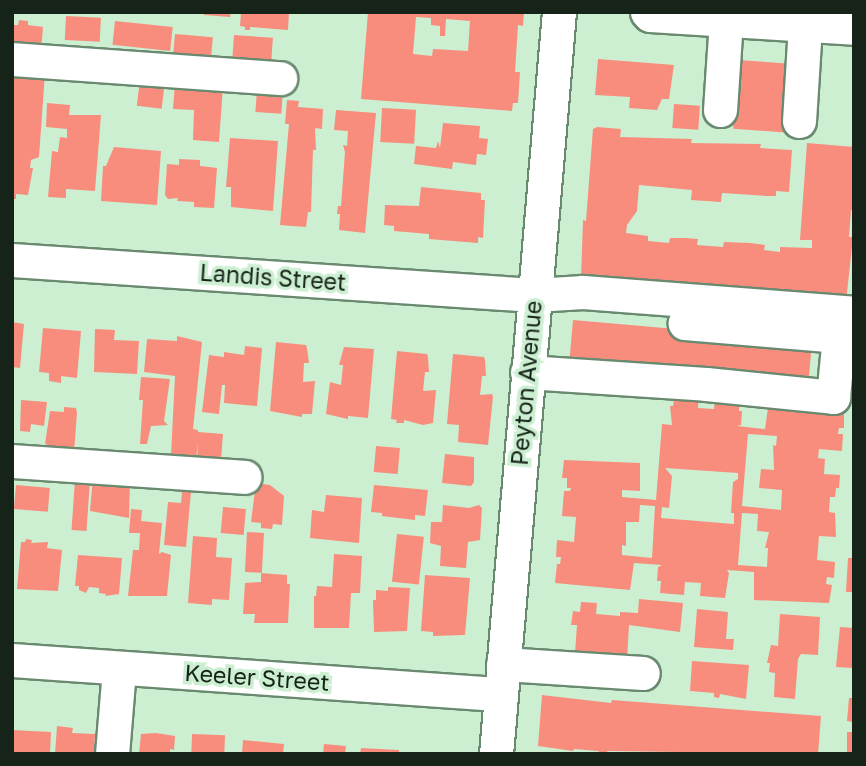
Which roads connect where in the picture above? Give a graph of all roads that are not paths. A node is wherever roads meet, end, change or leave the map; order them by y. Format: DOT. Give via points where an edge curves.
graph roads {
  1 [pos="559,12"];
  2 [pos="647,12"];
  3 [pos="726,20"];
  4 [pos="805,25"];
  5 [pos="854,28"];
  6 [pos="12,59"];
  7 [pos="280,78"];
  8 [pos="720,110"];
  9 [pos="799,121"];
  10 [pos="12,260"];
  11 [pos="533,303"];
  12 [pos="853,313"];
  13 [pos="527,372"];
  14 [pos="12,461"];
  15 [pos="244,477"];
  16 [pos="12,660"];
  17 [pos="119,668"];
  18 [pos="643,673"];
  19 [pos="502,679"];
  20 [pos="111,754"];
  21 [pos="496,754"];
  1 -- 11 [label="street, Peyton Avenue"];
  2 -- 3 [label="street"];
  3 -- 4 [label="street"];
  3 -- 8 [label="street"];
  4 -- 5 [label="street"];
  4 -- 9 [label="street"];
  6 -- 7 [label="street"];
  10 -- 11 [label="street, Landis Street"];
  11 -- 12 [label="street" via="583,292"];
  11 -- 13 [label="street, Peyton Avenue"];
  11 -- 13 [label="street" via="839,336 833,397"];
  13 -- 19 [label="street, Peyton Avenue"];
  14 -- 15 [label="street"];
  16 -- 17 [label="street, Keeler Street"];
  17 -- 19 [label="street, Keeler Street"];
  17 -- 20 [label="street"];
  18 -- 19 [label="street, Keeler Street"];
  19 -- 21 [label="street, Peyton Avenue"];
}
